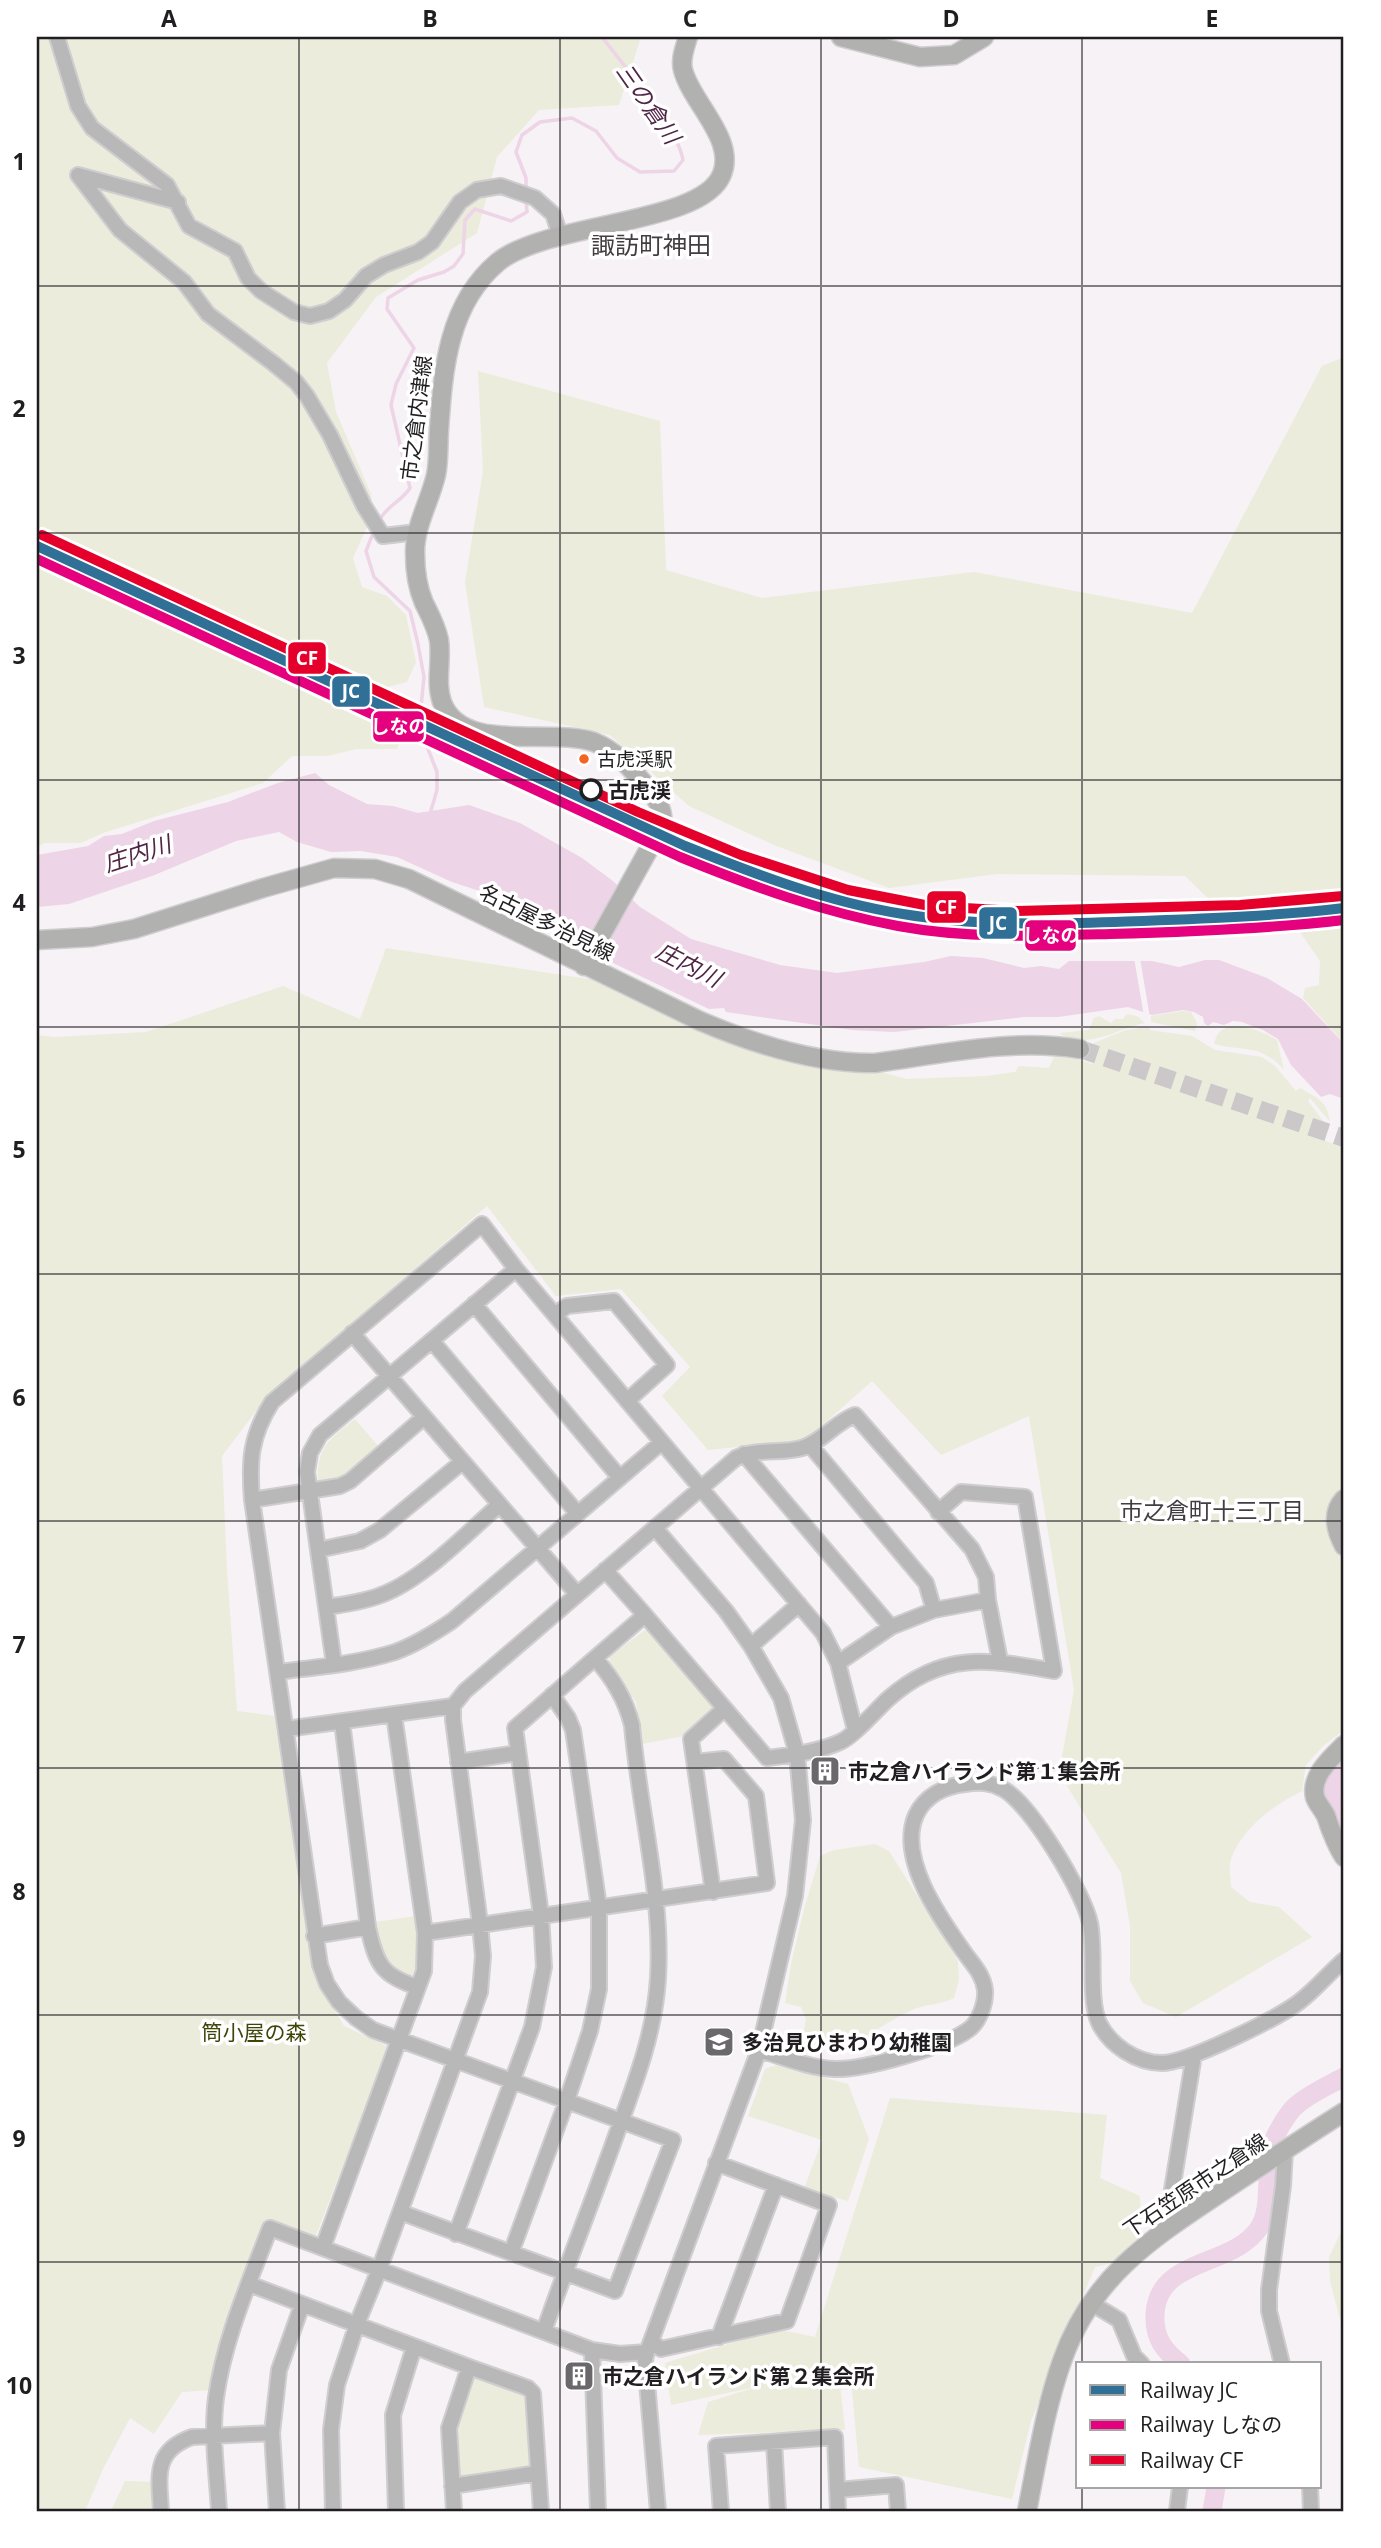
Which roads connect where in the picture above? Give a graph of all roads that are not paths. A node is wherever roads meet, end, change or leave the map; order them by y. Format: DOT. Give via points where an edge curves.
graph roads {
  1 [pos="57,37"];
  2 [pos="688,37"];
  3 [pos="841,37"];
  4 [pos="984,37"];
  5 [pos="178,202"];
  6 [pos="560,235"];
  7 [pos="417,532"];
  8 [pos="662,826"];
  9 [pos="646,854"];
  10 [pos="37,940"];
  11 [pos="586,961"];
  12 [pos="1080,1049"];
  13 [pos="516,1269"];
  14 [pos="474,1304"];
  15 [pos="556,1314"];
  16 [pos="352,1333"];
  17 [pos="432,1341"];
  18 [pos="389,1377"];
  19 [pos="627,1401"];
  20 [pos="423,1418"];
  21 [pos="662,1442"];
  22 [pos="810,1445"];
  23 [pos="744,1454"];
  24 [pos="462,1462"];
  25 [pos="620,1478"];
  26 [pos="701,1487"];
  27 [pos="311,1492"];
  28 [pos="1344,1499"];
  29 [pos="252,1500"];
  30 [pos="499,1505"];
  31 [pos="938,1512"];
  32 [pos="578,1514"];
  33 [pos="655,1528"];
  34 [pos="1344,1546"];
  35 [pos="537,1549"];
  36 [pos="318,1550"];
  37 [pos="606,1570"];
  38 [pos="577,1594"];
  39 [pos="988,1600"];
  40 [pos="799,1604"];
  41 [pos="327,1607"];
  42 [pos="934,1610"];
  43 [pos="645,1615"];
  44 [pos="891,1627"];
  45 [pos="751,1646"];
  46 [pos="595,1658"];
  47 [pos="1000,1661"];
  48 [pos="838,1663"];
  49 [pos="334,1664"];
  50 [pos="278,1672"];
  51 [pos="552,1695"];
  52 [pos="453,1706"];
  53 [pos="724,1709"];
  54 [pos="394,1715"];
  55 [pos="341,1722"];
  56 [pos="286,1729"];
  57 [pos="855,1730"];
  58 [pos="1344,1745"];
  59 [pos="517,1753"];
  60 [pos="797,1754"];
  61 [pos="458,1762"];
  62 [pos="695,1762"];
  63 [pos="1344,1857"];
  64 [pos="713,1892"];
  65 [pos="655,1899"];
  66 [pos="599,1907"];
  67 [pos="541,1915"];
  68 [pos="480,1924"];
  69 [pos="368,1927"];
  70 [pos="425,1933"];
  71 [pos="314,1936"];
  72 [pos="1344,1960"];
  73 [pos="418,1987"];
  74 [pos="398,2038"];
  75 [pos="759,2050"];
  76 [pos="1194,2054"];
  77 [pos="455,2059"];
  78 [pos="511,2081"];
  79 [pos="567,2100"];
  80 [pos="1344,2112"];
  81 [pos="622,2120"];
  82 [pos="1283,2152"];
  83 [pos="716,2163"];
  84 [pos="776,2185"];
  85 [pos="400,2212"];
  86 [pos="1178,2221"];
  87 [pos="456,2234"];
  88 [pos="323,2247"];
  89 [pos="511,2253"];
  90 [pos="379,2270"];
  91 [pos="564,2273"];
  92 [pos="249,2284"];
  93 [pos="1091,2303"];
  94 [pos="302,2305"];
  95 [pos="357,2324"];
  96 [pos="544,2331"];
  97 [pos="719,2337"];
  98 [pos="414,2347"];
  99 [pos="649,2347"];
  100 [pos="592,2350"];
  101 [pos="1140,2362"];
  102 [pos="1281,2362"];
  103 [pos="469,2367"];
  104 [pos="272,2433"];
  105 [pos="215,2435"];
  106 [pos="774,2442"];
  107 [pos="538,2473"];
  108 [pos="452,2486"];
  109 [pos="1180,2488"];
  110 [pos="1310,2488"];
  111 [pos="837,2490"];
  112 [pos="161,2511"];
  113 [pos="219,2511"];
  114 [pos="277,2511"];
  115 [pos="333,2511"];
  116 [pos="396,2511"];
  117 [pos="454,2511"];
  118 [pos="541,2511"];
  119 [pos="598,2511"];
  120 [pos="658,2511"];
  121 [pos="721,2511"];
  122 [pos="778,2511"];
  123 [pos="838,2511"];
  124 [pos="898,2511"];
  125 [pos="1027,2511"];
  126 [pos="1177,2511"];
  127 [pos="1311,2511"];
  1 -- 5 [label="street" via="78,106 92,128 167,185"];
  2 -- 6 [label="main road, 市之倉内津線" via="682,68 717,133 724,156 722,174 711,191 692,203"];
  3 -- 4 [label="main road" via="920,57 954,55"];
  5 -- 6 [label="street" via="189,226 234,251 248,278 261,291 294,313 310,316 345,300 366,276 384,265 432,243 460,202 477,190 501,186 535,198 553,214"];
  5 -- 7 [label="street" via="78,175 120,230 184,282 208,314 296,382 330,435 383,536"];
  6 -- 7 [label="main road, 市之倉内津線" via="527,245 499,262 460,310 442,388 436,474"];
  7 -- 8 [label="main road, 市之倉内津線" via="418,586 436,628 440,697 448,715 461,726 485,734 565,736 603,746 628,765 656,797"];
  9 -- 11 [label="main road"];
  10 -- 11 [label="main road, 名古屋多治見線" via="134,929 299,877 360,867 409,879"];
  11 -- 12 [label="main road, 名古屋多治見線" via="726,1032 839,1061 875,1063 1030,1044"];
  13 -- 14 [label="street"];
  13 -- 15 [label="street"];
  13 -- 16 [label="street" via="482,1224"];
  14 -- 17 [label="street"];
  14 -- 25 [label="street"];
  15 -- 19 [label="street"];
  15 -- 19 [label="street" via="567,1306 614,1301 667,1365"];
  16 -- 18 [label="street"];
  16 -- 29 [label="street" via="272,1402 261,1419 250,1461"];
  17 -- 18 [label="street"];
  17 -- 32 [label="street"];
  18 -- 20 [label="street"];
  18 -- 27 [label="street" via="320,1435 310,1453"];
  19 -- 21 [label="street"];
  20 -- 24 [label="street"];
  20 -- 27 [label="street" via="350,1481"];
  21 -- 25 [label="street"];
  21 -- 26 [label="street"];
  22 -- 23 [label="street"];
  22 -- 31 [label="street" via="855,1415"];
  22 -- 42 [label="street" via="926,1583"];
  23 -- 26 [label="street"];
  23 -- 44 [label="street"];
  24 -- 30 [label="street"];
  24 -- 36 [label="street" via="380,1530"];
  25 -- 32 [label="street"];
  26 -- 33 [label="street"];
  26 -- 40 [label="street"];
  27 -- 29 [label="street"];
  27 -- 36 [label="street"];
  28 -- 34 [label="main road" via="1335,1521"];
  29 -- 50 [label="street"];
  30 -- 35 [label="street"];
  30 -- 41 [label="street" via="398,1588 363,1601"];
  31 -- 39 [label="street" via="972,1549 986,1577"];
  31 -- 47 [label="street" via="961,1492 1025,1497 1054,1671"];
  32 -- 35 [label="street"];
  33 -- 37 [label="street"];
  33 -- 45 [label="street"];
  35 -- 38 [label="street"];
  35 -- 49 [label="street" via="433,1634 396,1651"];
  36 -- 41 [label="street"];
  37 -- 38 [label="street"];
  37 -- 43 [label="street"];
  38 -- 52 [label="street" via="481,1675"];
  39 -- 42 [label="street"];
  39 -- 47 [label="street"];
  40 -- 45 [label="street"];
  40 -- 48 [label="street" via="823,1633"];
  41 -- 49 [label="street"];
  42 -- 44 [label="street"];
  43 -- 46 [label="street"];
  43 -- 53 [label="street"];
  44 -- 48 [label="street"];
  45 -- 60 [label="street" via="780,1698"];
  46 -- 51 [label="street"];
  46 -- 65 [label="street" via="615,1681 630,1718"];
  47 -- 57 [label="street" via="937,1667 890,1697"];
  48 -- 57 [label="street"];
  49 -- 50 [label="street"];
  50 -- 56 [label="street"];
  51 -- 59 [label="street" via="515,1728"];
  51 -- 66 [label="street" via="573,1730"];
  52 -- 54 [label="street"];
  52 -- 61 [label="street"];
  53 -- 60 [label="street" via="767,1758"];
  53 -- 62 [label="street" via="691,1739"];
  54 -- 55 [label="street"];
  54 -- 70 [label="street"];
  55 -- 56 [label="street"];
  55 -- 69 [label="street"];
  56 -- 71 [label="street"];
  57 -- 60 [label="street" via="842,1742"];
  58 -- 63 [label="main road" via="1319,1773 1314,1786 1315,1799"];
  59 -- 61 [label="street"];
  59 -- 67 [label="street"];
  60 -- 75 [label="street" via="803,1820 800,1864"];
  61 -- 68 [label="street"];
  62 -- 64 [label="street"];
  62 -- 64 [label="street" via="724,1759 755,1797 759,1821 767,1884"];
  64 -- 65 [label="street"];
  65 -- 66 [label="street"];
  65 -- 81 [label="street" via="659,1949 656,2008"];
  66 -- 67 [label="street"];
  66 -- 79 [label="street" via="599,1989"];
  67 -- 68 [label="street"];
  67 -- 78 [label="street" via="544,1967 540,1994"];
  68 -- 70 [label="street"];
  68 -- 77 [label="street" via="480,1993"];
  69 -- 71 [label="street"];
  69 -- 73 [label="street" via="377,1962 394,1979"];
  70 -- 73 [label="street" via="424,1971"];
  71 -- 74 [label="street" via="327,1984 339,2002 373,2030"];
  72 -- 76 [label="street" via="1300,2001"];
  73 -- 74 [label="street"];
  74 -- 77 [label="street"];
  74 -- 88 [label="street"];
  75 -- 76 [label="street" via="808,2064 859,2067 971,2029 984,2001 981,1974 925,1889 911,1850 911,1827 933,1794 984,1782 1005,1789 1026,1807 1081,1896 1094,1949 1097,2019 1108,2038 1140,2059 1162,2063"];
  75 -- 83 [label="street"];
  76 -- 86 [label="street" via="1171,2196"];
  77 -- 78 [label="street"];
  77 -- 85 [label="street"];
  78 -- 79 [label="street"];
  78 -- 87 [label="street"];
  79 -- 81 [label="street"];
  79 -- 89 [label="street"];
  80 -- 82 [label="main road, 下石笠原市之倉線"];
  81 -- 91 [label="street"];
  81 -- 91 [label="street" via="673,2140 615,2291"];
  82 -- 86 [label="main road, 下石笠原市之倉線"];
  82 -- 102 [label="street" via="1269,2290 1269,2311"];
  83 -- 84 [label="street"];
  83 -- 99 [label="street"];
  84 -- 97 [label="street"];
  84 -- 97 [label="street" via="829,2204 787,2321"];
  85 -- 87 [label="street"];
  85 -- 90 [label="street"];
  86 -- 93 [label="main road, 下石笠原市之倉線" via="1135,2252"];
  87 -- 89 [label="street"];
  88 -- 90 [label="street"];
  88 -- 92 [label="street" via="270,2228"];
  89 -- 91 [label="street"];
  90 -- 95 [label="street"];
  90 -- 96 [label="street"];
  91 -- 96 [label="street"];
  92 -- 94 [label="street"];
  92 -- 105 [label="street" via="220,2374"];
  93 -- 101 [label="street" via="1119,2320"];
  93 -- 125 [label="main road, 下石笠原市之倉線" via="1062,2359"];
  94 -- 95 [label="street"];
  94 -- 104 [label="street" via="279,2370"];
  95 -- 98 [label="street"];
  95 -- 115 [label="street" via="332,2408"];
  96 -- 100 [label="street"];
  97 -- 99 [label="street" via="661,2349"];
  98 -- 103 [label="street"];
  98 -- 116 [label="street" via="393,2415"];
  99 -- 100 [label="street" via="620,2354"];
  99 -- 120 [label="street"];
  100 -- 119 [label="street"];
  103 -- 107 [label="street" via="533,2393"];
  103 -- 108 [label="street" via="449,2428"];
  104 -- 105 [label="street"];
  104 -- 114 [label="street"];
  105 -- 112 [label="street" via="192,2437 171,2448 162,2461 159,2479"];
  105 -- 113 [label="street"];
  106 -- 111 [label="street" via="835,2437"];
  106 -- 121 [label="street" via="716,2446"];
  106 -- 122 [label="street"];
  107 -- 108 [label="street"];
  107 -- 118 [label="street"];
  108 -- 117 [label="street"];
  109 -- 126 [label="street"];
  110 -- 127 [label="street"];
  111 -- 123 [label="street"];
  111 -- 124 [label="street" via="896,2485"];
}
